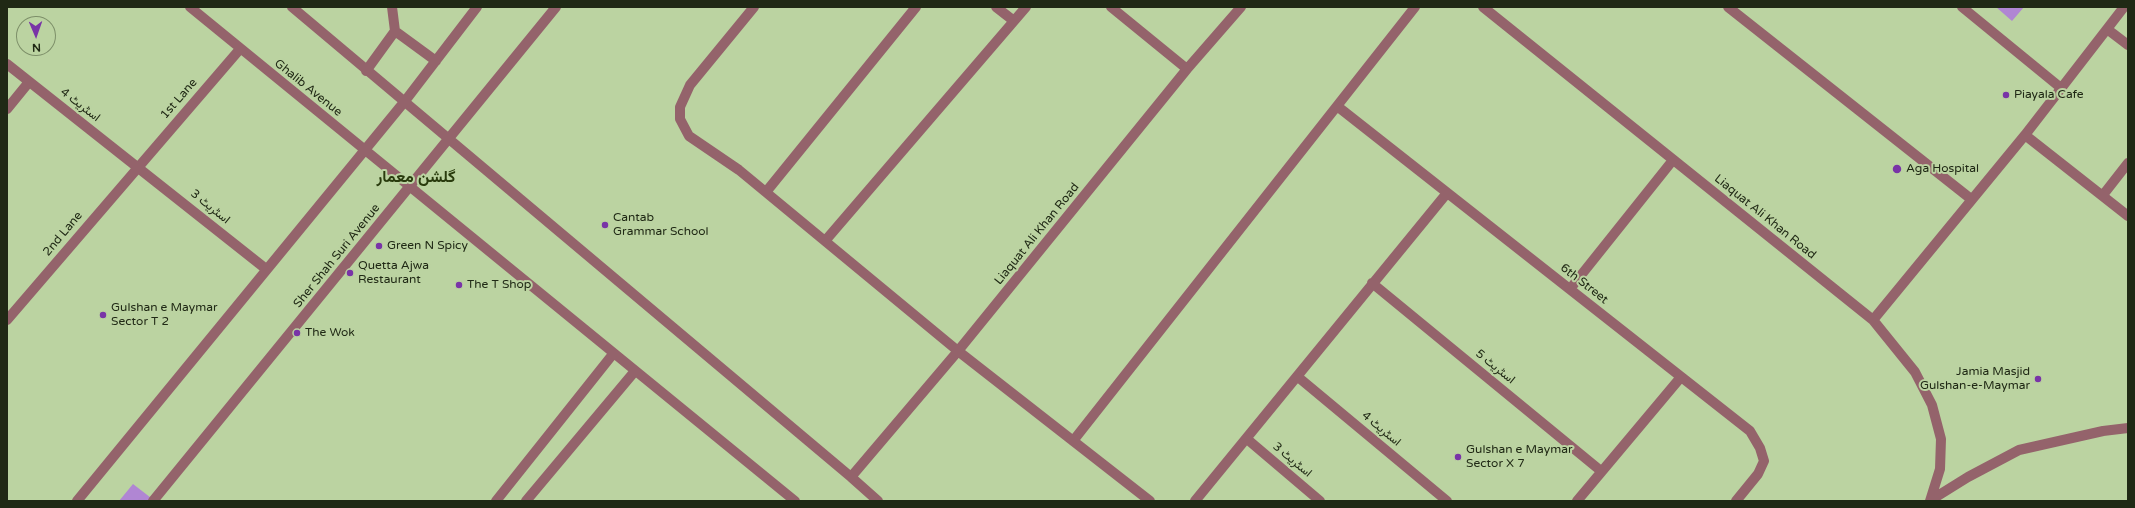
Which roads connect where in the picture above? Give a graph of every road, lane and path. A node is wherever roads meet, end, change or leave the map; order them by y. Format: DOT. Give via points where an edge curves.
graph roads {
  1 [pos="190,7"];
  2 [pos="292,7"];
  3 [pos="392,7"];
  4 [pos="477,7"];
  5 [pos="556,7"];
  6 [pos="754,7"];
  7 [pos="916,7"];
  8 [pos="996,7"];
  9 [pos="1026,7"];
  10 [pos="1111,7"];
  11 [pos="1241,7"];
  12 [pos="1415,7"];
  13 [pos="1483,7"];
  14 [pos="1728,7"];
  15 [pos="1962,7"];
  16 [pos="2124,7"];
  17 [pos="1014,21"];
  18 [pos="2107,29"];
  19 [pos="395,31"];
  20 [pos="2128,45"];
  21 [pos="240,49"];
  22 [pos="436,61"];
  23 [pos="7,64"];
  24 [pos="1187,69"];
  25 [pos="366,71"];
  26 [pos="30,82"];
  27 [pos="2061,88"];
  28 [pos="405,101"];
  29 [pos="1337,106"];
  30 [pos="7,109"];
  31 [pos="2025,135"];
  32 [pos="448,140"];
  33 [pos="364,151"];
  34 [pos="1673,160"];
  35 [pos="2128,163"];
  36 [pos="138,166"];
  37 [pos="410,188"];
  38 [pos="766,192"];
  39 [pos="1447,193"];
  40 [pos="2103,195"];
  41 [pos="1971,199"];
  42 [pos="2128,216"];
  43 [pos="825,241"];
  44 [pos="266,269"];
  45 [pos="1372,284"];
  46 [pos="1570,289"];
  47 [pos="7,320"];
  48 [pos="1873,320"];
  49 [pos="958,352"];
  50 [pos="613,354"];
  51 [pos="635,371"];
  52 [pos="1298,377"];
  53 [pos="1681,377"];
  54 [pos="2128,428"];
  55 [pos="1247,439"];
  56 [pos="1073,441"];
  57 [pos="1601,471"];
  58 [pos="851,477"];
  59 [pos="77,501"];
  60 [pos="153,501"];
  61 [pos="496,501"];
  62 [pos="526,501"];
  63 [pos="795,501"];
  64 [pos="877,501"];
  65 [pos="1150,501"];
  66 [pos="1195,501"];
  67 [pos="1320,501"];
  68 [pos="1447,501"];
  69 [pos="1577,501"];
  70 [pos="1736,501"];
  71 [pos="1930,501"];
  1 -- 21 [label="street, Ghalib Avenue"];
  2 -- 25 [label="street"];
  3 -- 19 [label="street"];
  4 -- 22 [label="street"];
  5 -- 32 [label="street, Sher Shah Suri Avenue"];
  6 -- 38 [label="street" via="690,85 680,107 680,119 689,136"];
  7 -- 38 [label="street"];
  8 -- 17 [label="street"];
  9 -- 17 [label="street"];
  10 -- 24 [label="street"];
  11 -- 24 [label="street, Liaquat Ali Khan Road"];
  12 -- 29 [label="street"];
  13 -- 34 [label="street, Liaquat Ali Khan Road"];
  14 -- 41 [label="street"];
  15 -- 27 [label="street"];
  16 -- 18 [label="street"];
  17 -- 43 [label="street"];
  18 -- 20 [label="street"];
  18 -- 27 [label="street"];
  19 -- 22 [label="street"];
  19 -- 25 [label="street"];
  21 -- 33 [label="street, Ghalib Avenue"];
  21 -- 36 [label="street, 1st Lane"];
  22 -- 28 [label="street"];
  23 -- 26 [label="street, اسٹریٹ 4"];
  24 -- 49 [label="street, Liaquat Ali Khan Road"];
  25 -- 28 [label="street"];
  26 -- 30 [label="street"];
  26 -- 36 [label="street, اسٹریٹ 4"];
  27 -- 31 [label="street"];
  28 -- 32 [label="street"];
  28 -- 33 [label="street"];
  29 -- 39 [label="street, 6th Street"];
  29 -- 56 [label="street"];
  31 -- 40 [label="street"];
  31 -- 41 [label="street"];
  32 -- 37 [label="street, Sher Shah Suri Avenue"];
  32 -- 58 [label="street"];
  33 -- 37 [label="street, Ghalib Avenue"];
  33 -- 44 [label="street"];
  34 -- 46 [label="street"];
  34 -- 48 [label="street, Liaquat Ali Khan Road"];
  35 -- 40 [label="street"];
  36 -- 44 [label="street, اسٹریٹ 3"];
  36 -- 47 [label="street, 2nd Lane"];
  37 -- 50 [label="street, Ghalib Avenue"];
  37 -- 60 [label="street, Sher Shah Suri Avenue"];
  38 -- 43 [label="street"];
  39 -- 45 [label="street"];
  39 -- 46 [label="street, 6th Street"];
  40 -- 42 [label="street"];
  41 -- 48 [label="street"];
  43 -- 49 [label="street"];
  44 -- 59 [label="street"];
  45 -- 52 [label="street"];
  45 -- 57 [label="street, اسٹریٹ 5"];
  46 -- 53 [label="street, 6th Street"];
  48 -- 71 [label="street, Liaquat Ali Khan Road" via="1915,372 1932,405 1941,439 1940,469"];
  49 -- 56 [label="street"];
  49 -- 58 [label="street, Liaquat Ali Khan Road"];
  50 -- 51 [label="street, Ghalib Avenue"];
  50 -- 61 [label="street"];
  51 -- 62 [label="street"];
  51 -- 63 [label="street, Ghalib Avenue"];
  52 -- 55 [label="street"];
  52 -- 68 [label="street, اسٹریٹ 4"];
  53 -- 57 [label="street"];
  53 -- 70 [label="street, 6th Street" via="1750,431 1760,448 1764,461 1758,474"];
  54 -- 71 [label="street" via="2103,431 2019,450"];
  55 -- 66 [label="street"];
  55 -- 67 [label="street, اسٹریٹ 3"];
  56 -- 65 [label="street"];
  57 -- 69 [label="street"];
  58 -- 64 [label="street"];
}
